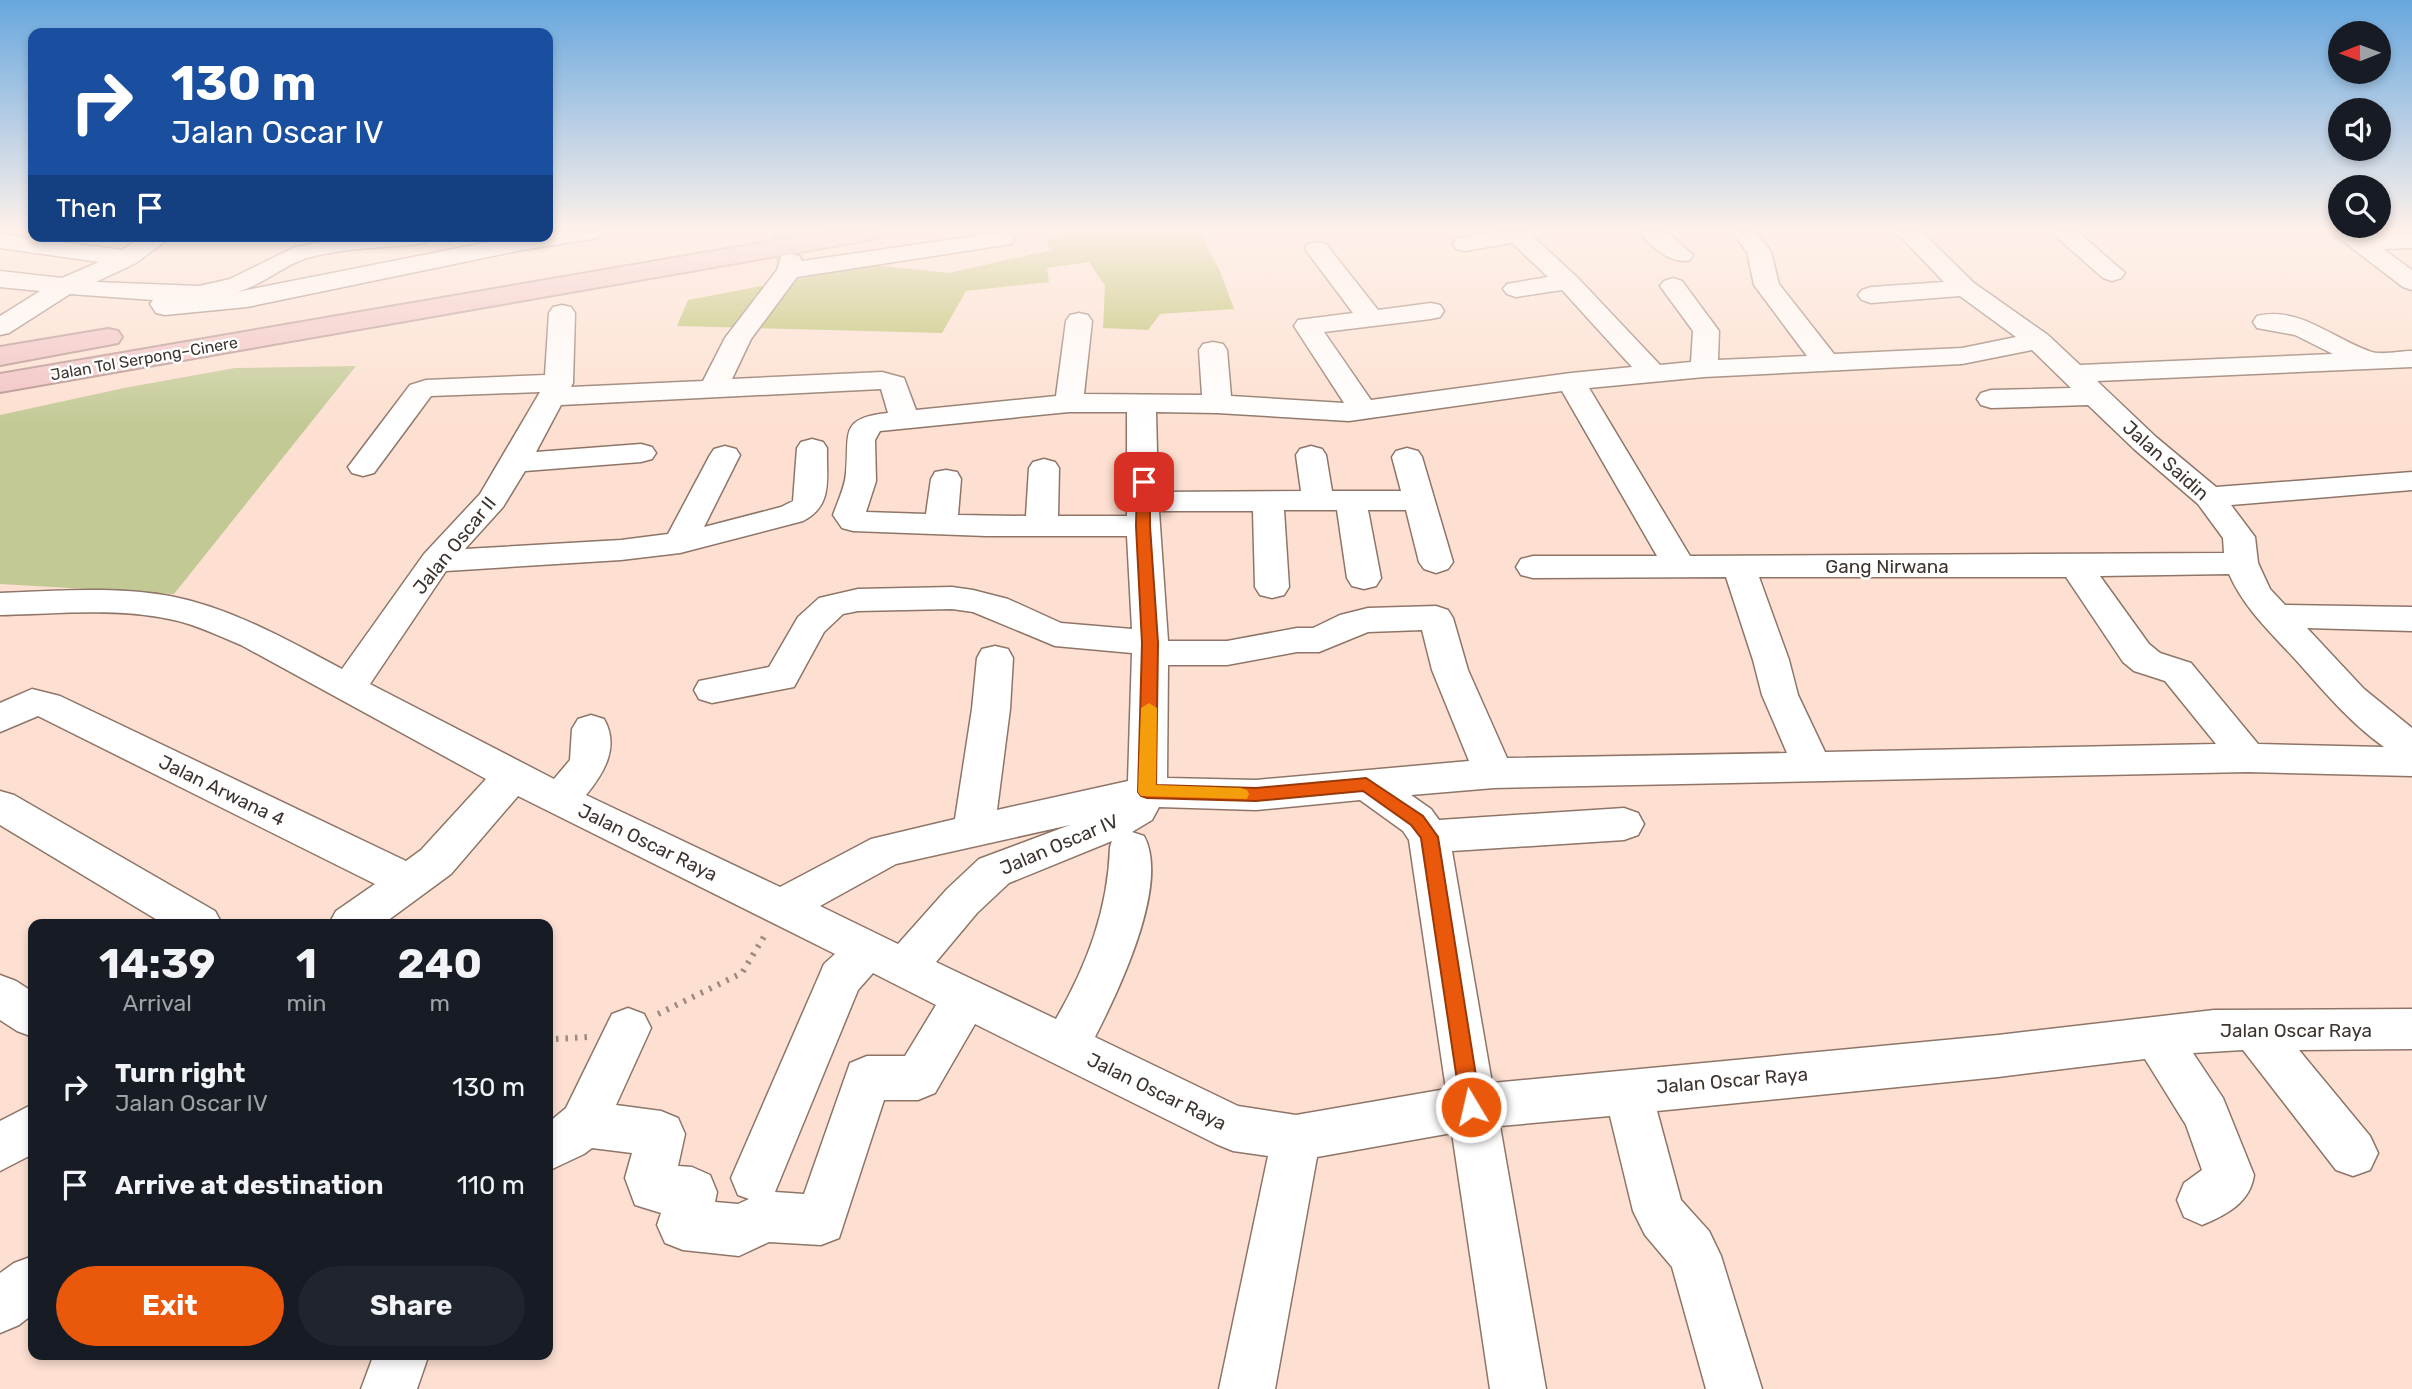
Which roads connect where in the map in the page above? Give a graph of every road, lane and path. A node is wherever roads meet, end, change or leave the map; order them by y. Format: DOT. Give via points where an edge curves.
graph roads {
  1 [pos="49,297"];
  2 [pos="170,297"];
  3 [pos="258,297"];
  4 [pos="349,297"];
  5 [pos="495,297"];
  6 [pos="768,297"];
  7 [pos="1354,297"];
  8 [pos="1582,297"];
  9 [pos="1682,297"];
  10 [pos="1776,297"];
  11 [pos="1977,297"];
  12 [pos="1431,311"];
  13 [pos="562,313"];
  14 [pos="1370,317"];
  15 [pos="1079,321"];
  16 [pos="2266,322"];
  17 [pos="0,327"];
  18 [pos="159,329"];
  19 [pos="131,333"];
  20 [pos="2038,341"];
  21 [pos="1213,350"];
  22 [pos="0,356"];
  23 [pos="2362,359"];
  24 [pos="2412,359"];
  25 [pos="1827,363"];
  26 [pos="1704,369"];
  27 [pos="1653,374"];
  28 [pos="2074,374"];
  29 [pos="1571,381"];
  30 [pos="0,383"];
  31 [pos="714,387"];
  32 [pos="555,390"];
  33 [pos="2096,396"];
  34 [pos="1991,399"];
  35 [pos="1069,403"];
  36 [pos="1141,404"];
  37 [pos="1217,404"];
  38 [pos="1363,410"];
  39 [pos="904,418"];
  40 [pos="812,448"];
  41 [pos="641,453"];
  42 [pos="725,455"];
  43 [pos="1311,455"];
  44 [pos="1406,457"];
  45 [pos="515,463"];
  46 [pos="363,467"];
  47 [pos="1044,468"];
  48 [pos="946,479"];
  49 [pos="2410,483"];
  50 [pos="2209,497"];
  51 [pos="1417,500"];
  52 [pos="1268,501"];
  53 [pos="1318,501"];
  54 [pos="1351,501"];
  55 [pos="1143,514"];
  56 [pos="941,524"];
  57 [pos="1042,526"];
  58 [pos="680,544"];
  59 [pos="436,561"];
  60 [pos="1436,562"];
  61 [pos="2241,563"];
  62 [pos="1738,565"];
  63 [pos="2076,566"];
  64 [pos="1533,567"];
  65 [pos="1680,567"];
  66 [pos="1364,578"];
  67 [pos="1272,587"];
  68 [pos="0,604"];
  69 [pos="2275,616"];
  70 [pos="2412,619"];
  71 [pos="1150,648"];
  72 [pos="995,658"];
  73 [pos="347,689"];
  74 [pos="712,690"];
  75 [pos="16,710"];
  76 [pos="591,729"];
  77 [pos="2412,747"];
  78 [pos="2248,758"];
  79 [pos="2412,762"];
  80 [pos="1813,768"];
  81 [pos="1494,773"];
  82 [pos="512,776"];
  83 [pos="1366,784"];
  84 [pos="1147,792"];
  85 [pos="559,800"];
  86 [pos="0,806"];
  87 [pos="1624,824"];
  88 [pos="974,829"];
  89 [pos="1429,837"];
  90 [pos="1130,848"];
  91 [pos="410,882"];
  92 [pos="782,907"];
  93 [pos="192,919"];
  94 [pos="358,919"];
  95 [pos="888,957"];
  96 [pos="0,995"];
  97 [pos="968,998"];
  98 [pos="28,1014"];
  99 [pos="628,1028"];
  100 [pos="2253,1028"];
  101 [pos="2412,1029"];
  102 [pos="2156,1036"];
  103 [pos="556,1039"];
  104 [pos="1065,1047"];
  105 [pos="1627,1090"];
  106 [pos="1471,1107"];
  107 [pos="28,1130"];
  108 [pos="565,1136"];
  109 [pos="1296,1138"];
  110 [pos="0,1148"];
  111 [pos="2353,1153"];
  112 [pos="756,1178"];
  113 [pos="2203,1200"];
  114 [pos="28,1286"];
  115 [pos="0,1306"];
  116 [pos="400,1360"];
  117 [pos="389,1389"];
  118 [pos="1247,1389"];
  119 [pos="1518,1389"];
  120 [pos="1734,1389"];
  1 -- 17 [label="street"];
  2 -- 3 [label="street" via="165,307"];
  4 -- 18 [label="highway, Jalan Tol Serpong–Cinere"];
  5 -- 30 [label="highway, Jalan Tol Serpong–Cinere"];
  6 -- 31 [label="street" via="738,338"];
  7 -- 14 [label="street"];
  8 -- 27 [label="street"];
  9 -- 26 [label="street" via="1706,331"];
  10 -- 25 [label="street"];
  11 -- 20 [label="street, Jalan Saidin"];
  12 -- 14 [label="street"];
  13 -- 32 [label="street, Jalan Oscar II"];
  14 -- 38 [label="street" via="1311,323 1306,328"];
  15 -- 35 [label="street"];
  16 -- 23 [label="street" via="2307,329"];
  19 -- 22 [label="highway, Jalan Tol Serpong–Cinere"];
  20 -- 25 [label="street" via="1962,356"];
  20 -- 28 [label="street, Jalan Saidin"];
  21 -- 37 [label="street"];
  23 -- 24 [label="street"];
  23 -- 28 [label="street"];
  25 -- 26 [label="street"];
  26 -- 27 [label="street"];
  27 -- 29 [label="street"];
  28 -- 33 [label="street, Jalan Saidin"];
  29 -- 38 [label="street"];
  29 -- 65 [label="street"];
  31 -- 32 [label="street"];
  31 -- 39 [label="street" via="882,380 894,384"];
  32 -- 45 [label="street, Jalan Oscar II"];
  32 -- 46 [label="street" via="426,388"];
  33 -- 34 [label="street"];
  33 -- 50 [label="street, Jalan Saidin"];
  35 -- 36 [label="street"];
  35 -- 39 [label="street"];
  36 -- 37 [label="street"];
  36 -- 55 [label="street"];
  37 -- 38 [label="street"];
  39 -- 56 [label="street" via="872,423 860,437 862,474 850,518"];
  40 -- 58 [label="street" via="806,508"];
  41 -- 45 [label="street"];
  42 -- 58 [label="street"];
  43 -- 53 [label="street"];
  44 -- 51 [label="street"];
  45 -- 59 [label="street, Jalan Oscar II" via="492,500"];
  47 -- 57 [label="street"];
  48 -- 56 [label="street"];
  49 -- 50 [label="street"];
  50 -- 61 [label="street, Jalan Saidin" via="2239,537"];
  51 -- 54 [label="street"];
  51 -- 60 [label="street"];
  52 -- 53 [label="street"];
  52 -- 55 [label="street"];
  52 -- 67 [label="street"];
  53 -- 54 [label="street"];
  54 -- 66 [label="street"];
  55 -- 57 [label="street"];
  55 -- 71 [label="street"];
  56 -- 57 [label="street"];
  58 -- 59 [label="street"];
  59 -- 73 [label="street, Jalan Oscar II"];
  61 -- 63 [label="street, Gang Nirwana"];
  61 -- 69 [label="street, Jalan Saidin" via="2255,594"];
  62 -- 63 [label="street, Gang Nirwana"];
  62 -- 65 [label="street, Gang Nirwana"];
  62 -- 80 [label="street" via="1780,695"];
  63 -- 78 [label="street" via="2136,653 2147,662 2178,672"];
  64 -- 65 [label="street, Gang Nirwana"];
  68 -- 73 [label="street, Jalan Oscar Raya" via="89,602 171,608 253,637"];
  69 -- 70 [label="street"];
  69 -- 77 [label="street, Jalan Saidin" via="2351,698"];
  71 -- 74 [label="street" via="1055,634 973,601 841,601 810,625 781,678"];
  71 -- 81 [label="street" via="1227,653 1319,640 1368,620 1436,618 1450,670"];
  71 -- 84 [label="street"];
  72 -- 88 [label="street"];
  73 -- 82 [label="street, Jalan Oscar Raya"];
  75 -- 91 [label="street, Jalan Arwana 4" via="47,705"];
  76 -- 85 [label="street" via="589,764"];
  78 -- 79 [label="street"];
  78 -- 80 [label="street"];
  80 -- 81 [label="street"];
  81 -- 83 [label="street"];
  82 -- 85 [label="street, Jalan Oscar Raya"];
  82 -- 91 [label="street" via="436,862"];
  83 -- 84 [label="street" via="1256,795"];
  83 -- 89 [label="street" via="1417,820"];
  84 -- 88 [label="street"];
  84 -- 95 [label="street, Jalan Oscar IV" via="1138,809 1109,826 994,871"];
  85 -- 92 [label="street, Jalan Oscar Raya"];
  86 -- 93 [label="street"];
  87 -- 89 [label="street"];
  88 -- 92 [label="street" via="886,850"];
  89 -- 106 [label="street"];
  90 -- 104 [label="street" via="1122,921"];
  91 -- 94 [label="street"];
  92 -- 95 [label="street, Jalan Oscar Raya"];
  92 -- 99 [label="path" via="742,973"];
  95 -- 97 [label="street, Jalan Oscar Raya"];
  95 -- 112 [label="street, Jalan Oscar IV" via="840,978"];
  96 -- 98 [label="street"];
  97 -- 104 [label="street, Jalan Oscar Raya"];
  97 -- 108 [label="street" via="918,1078 867,1078 821,1220 767,1217 739,1230 683,1225 692,1192 653,1188 650,1178 661,1133"];
  99 -- 103 [label="path"];
  99 -- 108 [label="street"];
  100 -- 101 [label="street, Jalan Oscar Raya"];
  100 -- 102 [label="street, Jalan Oscar Raya"];
  100 -- 111 [label="street"];
  102 -- 105 [label="street, Jalan Oscar Raya" via="1998,1056"];
  102 -- 113 [label="street" via="2206,1114 2227,1166 2228,1182"];
  104 -- 109 [label="street, Jalan Oscar Raya" via="1233,1128"];
  105 -- 106 [label="street, Jalan Oscar Raya"];
  105 -- 120 [label="street" via="1659,1210 1695,1256"];
  106 -- 109 [label="street, Jalan Oscar Raya"];
  106 -- 119 [label="street"];
  107 -- 110 [label="street"];
  109 -- 118 [label="street"];
  114 -- 115 [label="street"];
  116 -- 117 [label="street"];
}
